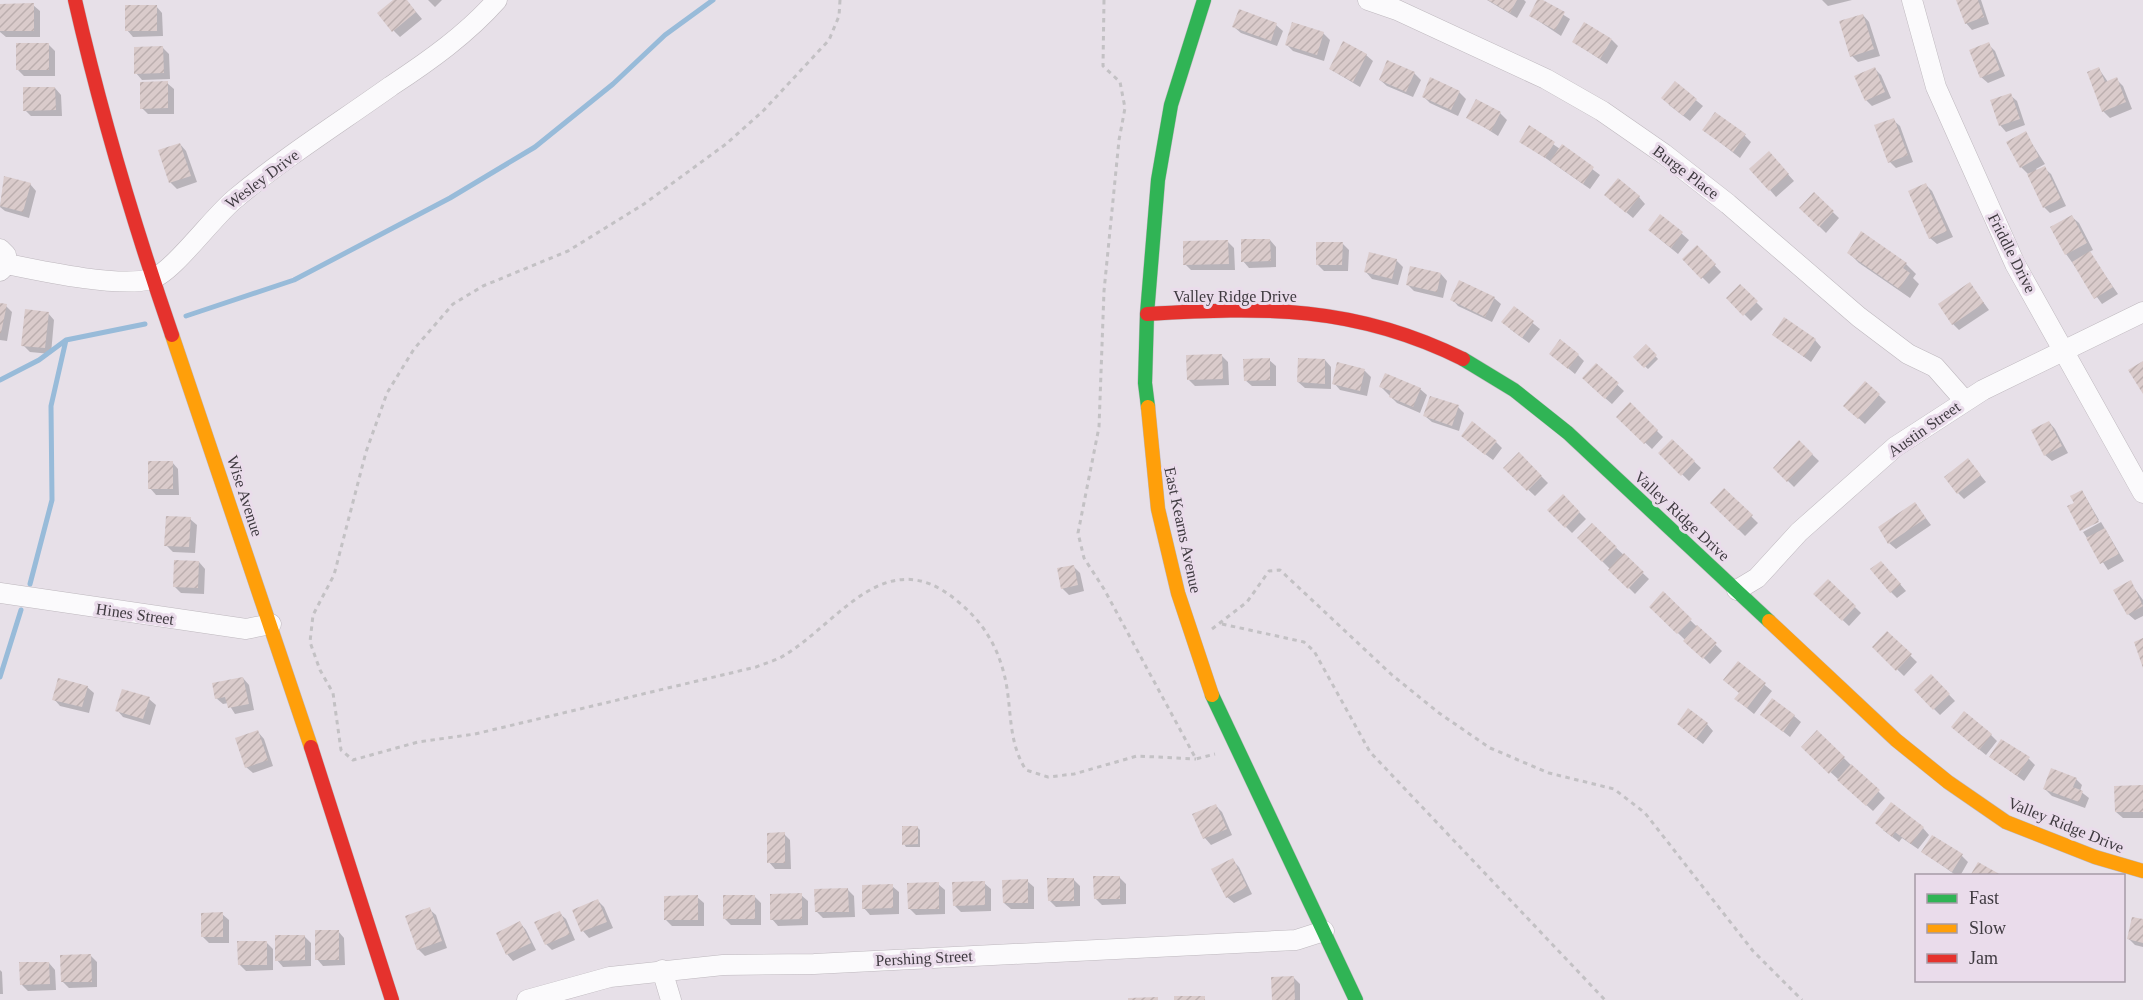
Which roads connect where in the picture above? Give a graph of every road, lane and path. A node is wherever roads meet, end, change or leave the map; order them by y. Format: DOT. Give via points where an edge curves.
graph roads {
  1 [pos="75,0"];
  2 [pos="497,0"];
  3 [pos="840,0"];
  4 [pos="1104,0"];
  5 [pos="1204,0"];
  6 [pos="1368,0"];
  7 [pos="1912,0"];
  8 [pos="2,261"];
  9 [pos="153,279"];
  10 [pos="2143,312"];
  11 [pos="1147,314"];
  12 [pos="2066,351"];
  13 [pos="1965,401"];
  14 [pos="2143,493"];
  15 [pos="1737,590"];
  16 [pos="0,593"];
  17 [pos="271,624"];
  18 [pos="1222,624"];
  19 [pos="1208,632"];
  20 [pos="1221,748"];
  21 [pos="1197,759"];
  22 [pos="2143,871"];
  23 [pos="1324,931"];
  24 [pos="662,970"];
  25 [pos="392,1000"];
  26 [pos="527,1000"];
  27 [pos="671,1000"];
  28 [pos="1356,1000"];
  29 [pos="1605,1000"];
  30 [pos="1802,1000"];
  1 -- 9 [label="street, Wise Avenue" via="99,99"];
  2 -- 9 [label="street, Wesley Drive" via="440,53 261,177 220,211 191,246"];
  3 -- 21 [label="path" via="839,16 829,40 764,110 726,144 644,204 568,251 483,286 453,304 414,349 387,393 366,452 334,575 312,615 310,642 333,693 341,750 353,760 371,757 418,742 475,734 756,667 785,655 863,593 884,582 910,578 945,591 972,613 991,639 1004,670 1015,753 1026,770 1048,777 1074,774 1137,756"];
  4 -- 21 [label="path" via="1103,66 1120,82 1125,108 1104,291 1099,427 1078,533 1084,558"];
  5 -- 11 [label="street, East Kearns Avenue" via="1169,115 1158,180"];
  6 -- 13 [label="street, Burge Place" via="1546,79 1602,111 1728,204 1858,317 1908,354 1935,367"];
  7 -- 12 [label="street, Friddle Drive" via="1936,87 1961,146 2015,264"];
  8 -- 9 [label="street" via="60,274 122,281"];
  9 -- 17 [label="street, Wise Avenue"];
  10 -- 12 [label="street, Austin Street"];
  11 -- 15 [label="street, Valley Ridge Drive" via="1242,309 1309,312 1353,320 1432,345 1514,389"];
  11 -- 23 [label="street, East Kearns Avenue" via="1145,383 1152,460 1158,509 1178,593 1215,704"];
  12 -- 13 [label="street, Austin Street"];
  12 -- 14 [label="street, Friddle Drive"];
  13 -- 15 [label="street, Austin Street" via="1895,447 1799,532 1757,578"];
  15 -- 22 [label="street, Valley Ridge Drive" via="1896,740 1948,782 2006,822"];
  16 -- 17 [label="street, Hines Street" via="246,629"];
  17 -- 25 [label="street, Wise Avenue"];
  18 -- 19 [label="path"];
  18 -- 29 [label="path" via="1305,642 1314,651 1370,752"];
  18 -- 30 [label="path" via="1247,602 1269,571 1280,570 1392,675 1490,748 1549,773 1614,789 1645,813 1754,951"];
  20 -- 21 [label="path" via="1214,756"];
  23 -- 24 [label="street, Pershing Street" via="1296,940"];
  23 -- 28 [label="street, East Kearns Avenue"];
  24 -- 26 [label="street, Pershing Street" via="610,977"];
  24 -- 27 [label="street"];
}
